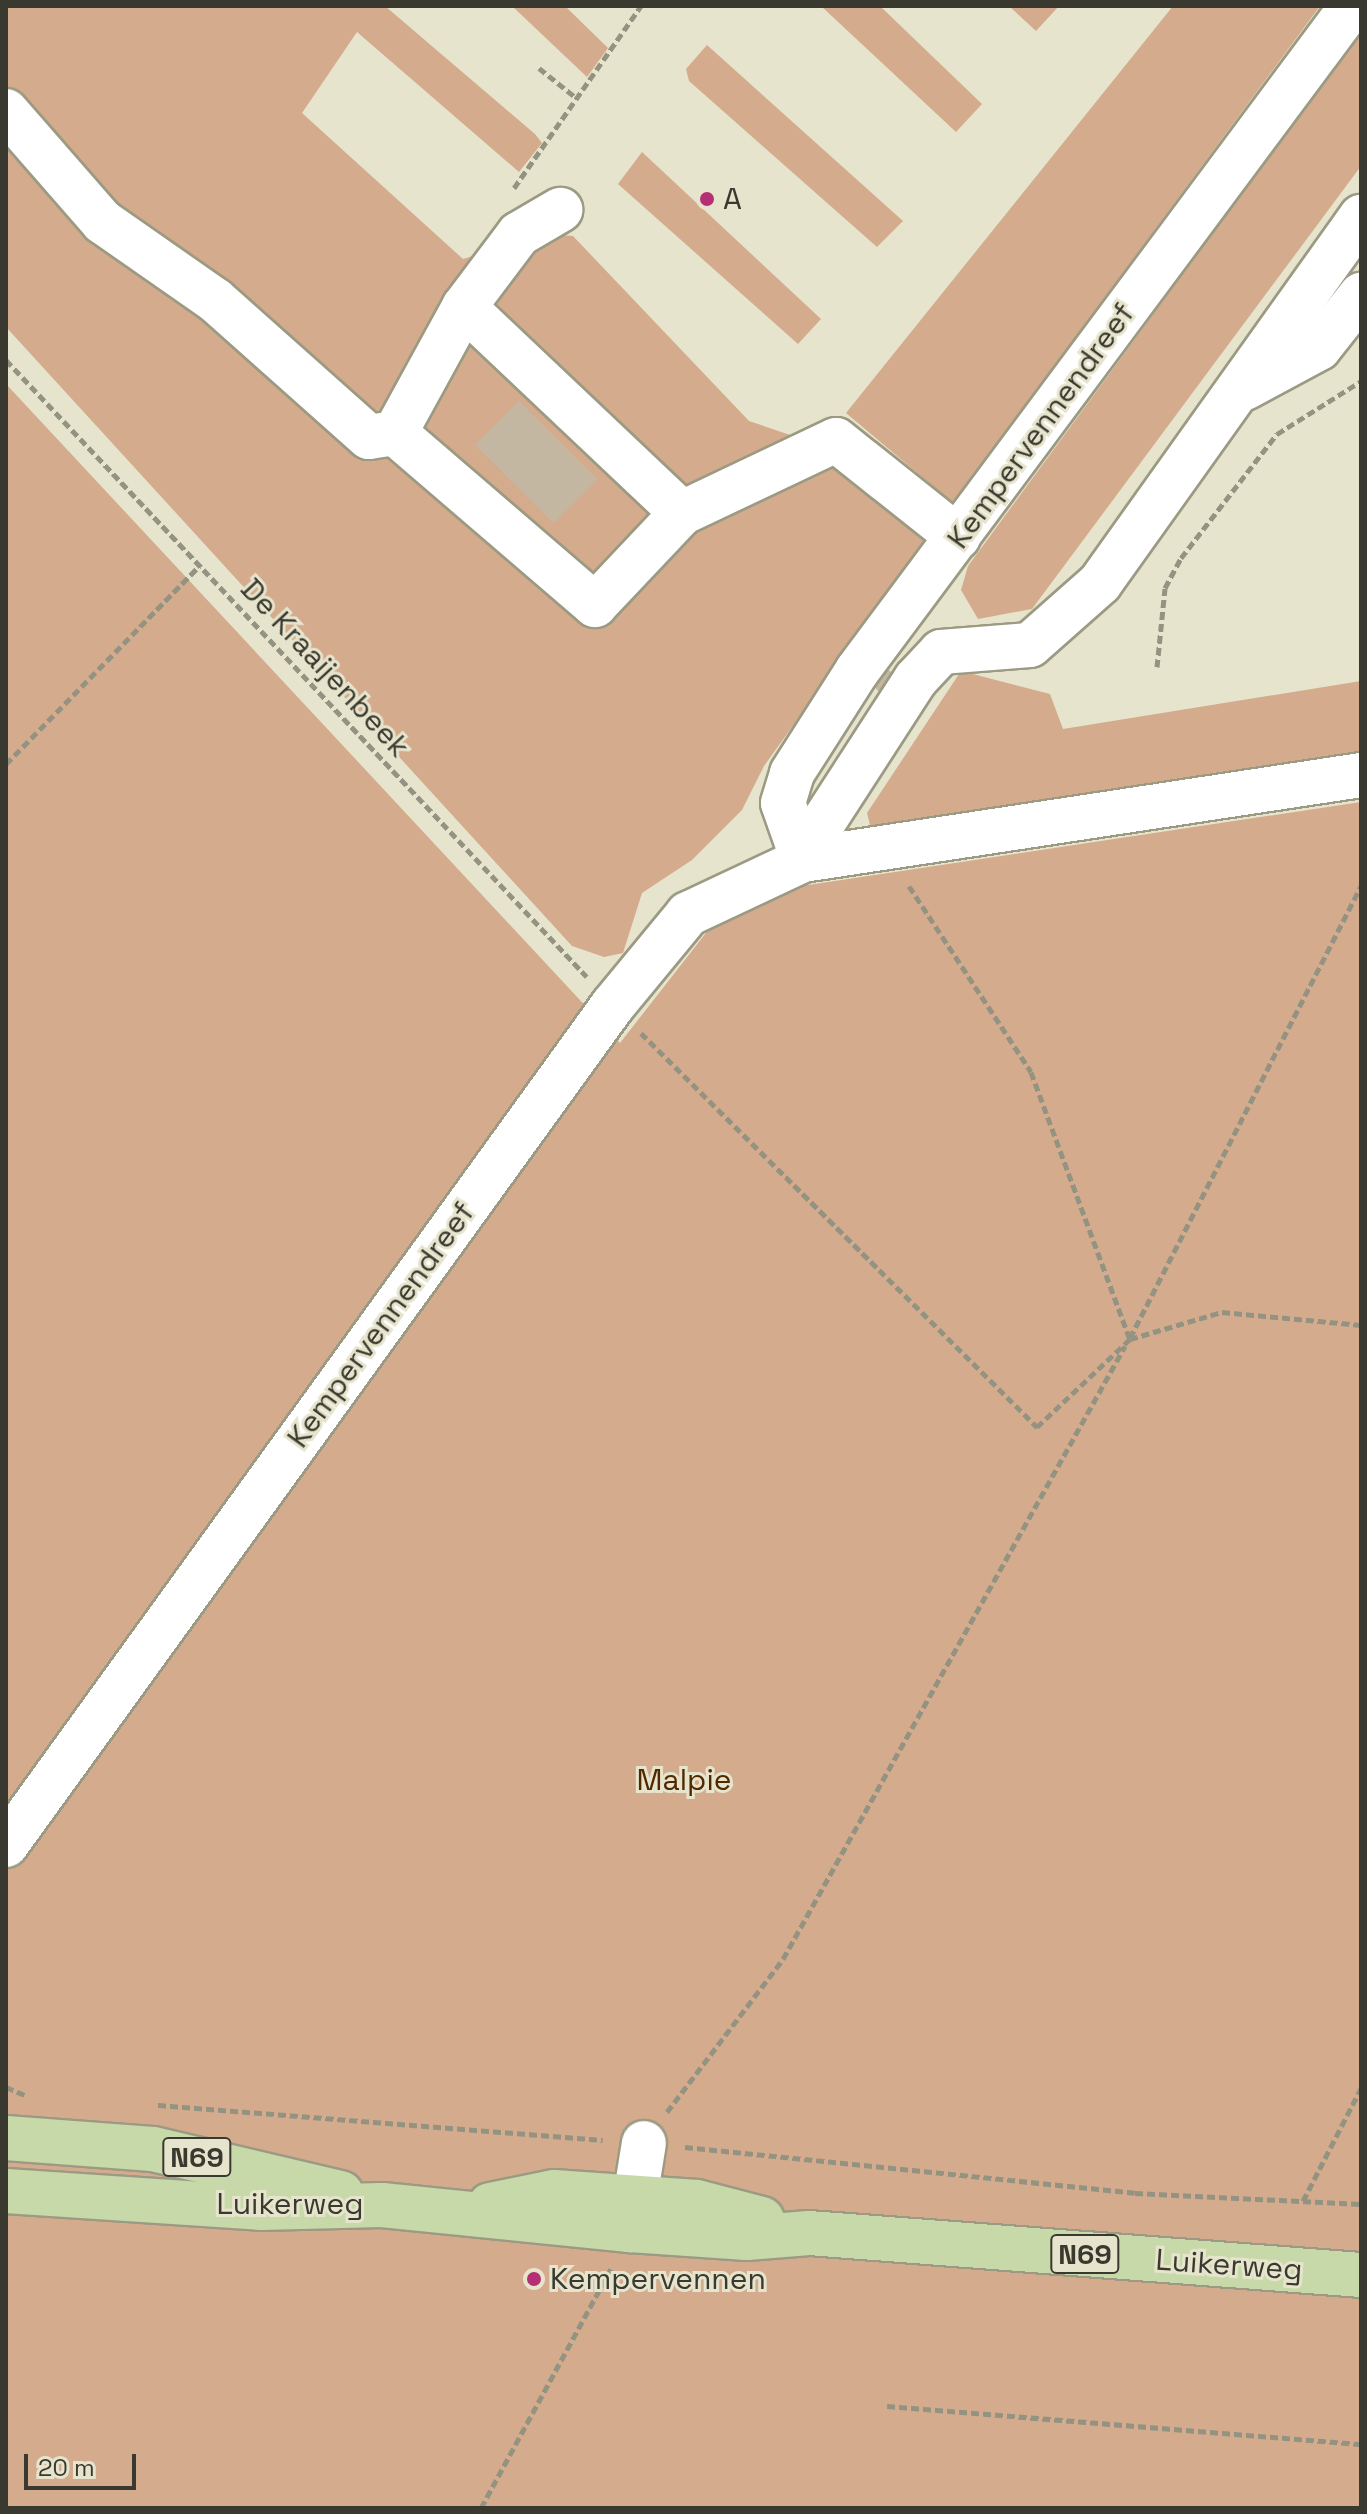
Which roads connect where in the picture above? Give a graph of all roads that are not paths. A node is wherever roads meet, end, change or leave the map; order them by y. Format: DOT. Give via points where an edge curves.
graph roads {
  1 [pos="1352,6"];
  2 [pos="6,111"];
  3 [pos="560,210"];
  4 [pos="1361,217"];
  5 [pos="1361,271"];
  6 [pos="1361,295"];
  7 [pos="464,307"];
  8 [pos="1361,327"];
  9 [pos="1273,341"];
  10 [pos="1319,348"];
  11 [pos="1236,393"];
  12 [pos="395,433"];
  13 [pos="682,513"];
  14 [pos="958,537"];
  15 [pos="924,586"];
  16 [pos="941,652"];
  17 [pos="1361,775"];
  18 [pos="802,851"];
  19 [pos="6,1845"];
  20 [pos="6,2138"];
  21 [pos="644,2143"];
  22 [pos="6,2191"];
  23 [pos="382,2205"];
  24 [pos="634,2214"];
  25 [pos="1361,2275"];
  1 -- 14 [label="street, Kempervennendreef"];
  2 -- 12 [label="street" via="103,222 215,300 369,437"];
  3 -- 7 [label="street" via="519,234"];
  4 -- 9 [label="street"];
  5 -- 9 [label="street" via="1327,318"];
  6 -- 10 [label="street"];
  7 -- 12 [label="street"];
  7 -- 13 [label="street"];
  8 -- 10 [label="street"];
  9 -- 11 [label="street"];
  10 -- 11 [label="street"];
  11 -- 16 [label="street" via="1100,583 1077,604 1030,645"];
  12 -- 13 [label="street" via="595,605"];
  13 -- 14 [label="street" via="836,440"];
  14 -- 15 [label="street, Kempervennendreef"];
  15 -- 16 [label="street"];
  15 -- 18 [label="street, Kempervennendreef" via="857,671 792,773 785,825"];
  16 -- 18 [label="street" via="916,679"];
  17 -- 18 [label="street, Kempervennendreef" via="860,855"];
  18 -- 19 [label="street, Kempervennendreef" via="688,914 613,1005"];
  20 -- 23 [label="main road, Luikerweg / N69" via="182,2154"];
  21 -- 24 [label="street"];
  22 -- 23 [label="main road, Luikerweg / N69" via="260,2208"];
  23 -- 24 [label="main road, Luikerweg / N69"];
  24 -- 25 [label="main road, Luikerweg / N69" via="747,2238 809,2233"];
}
